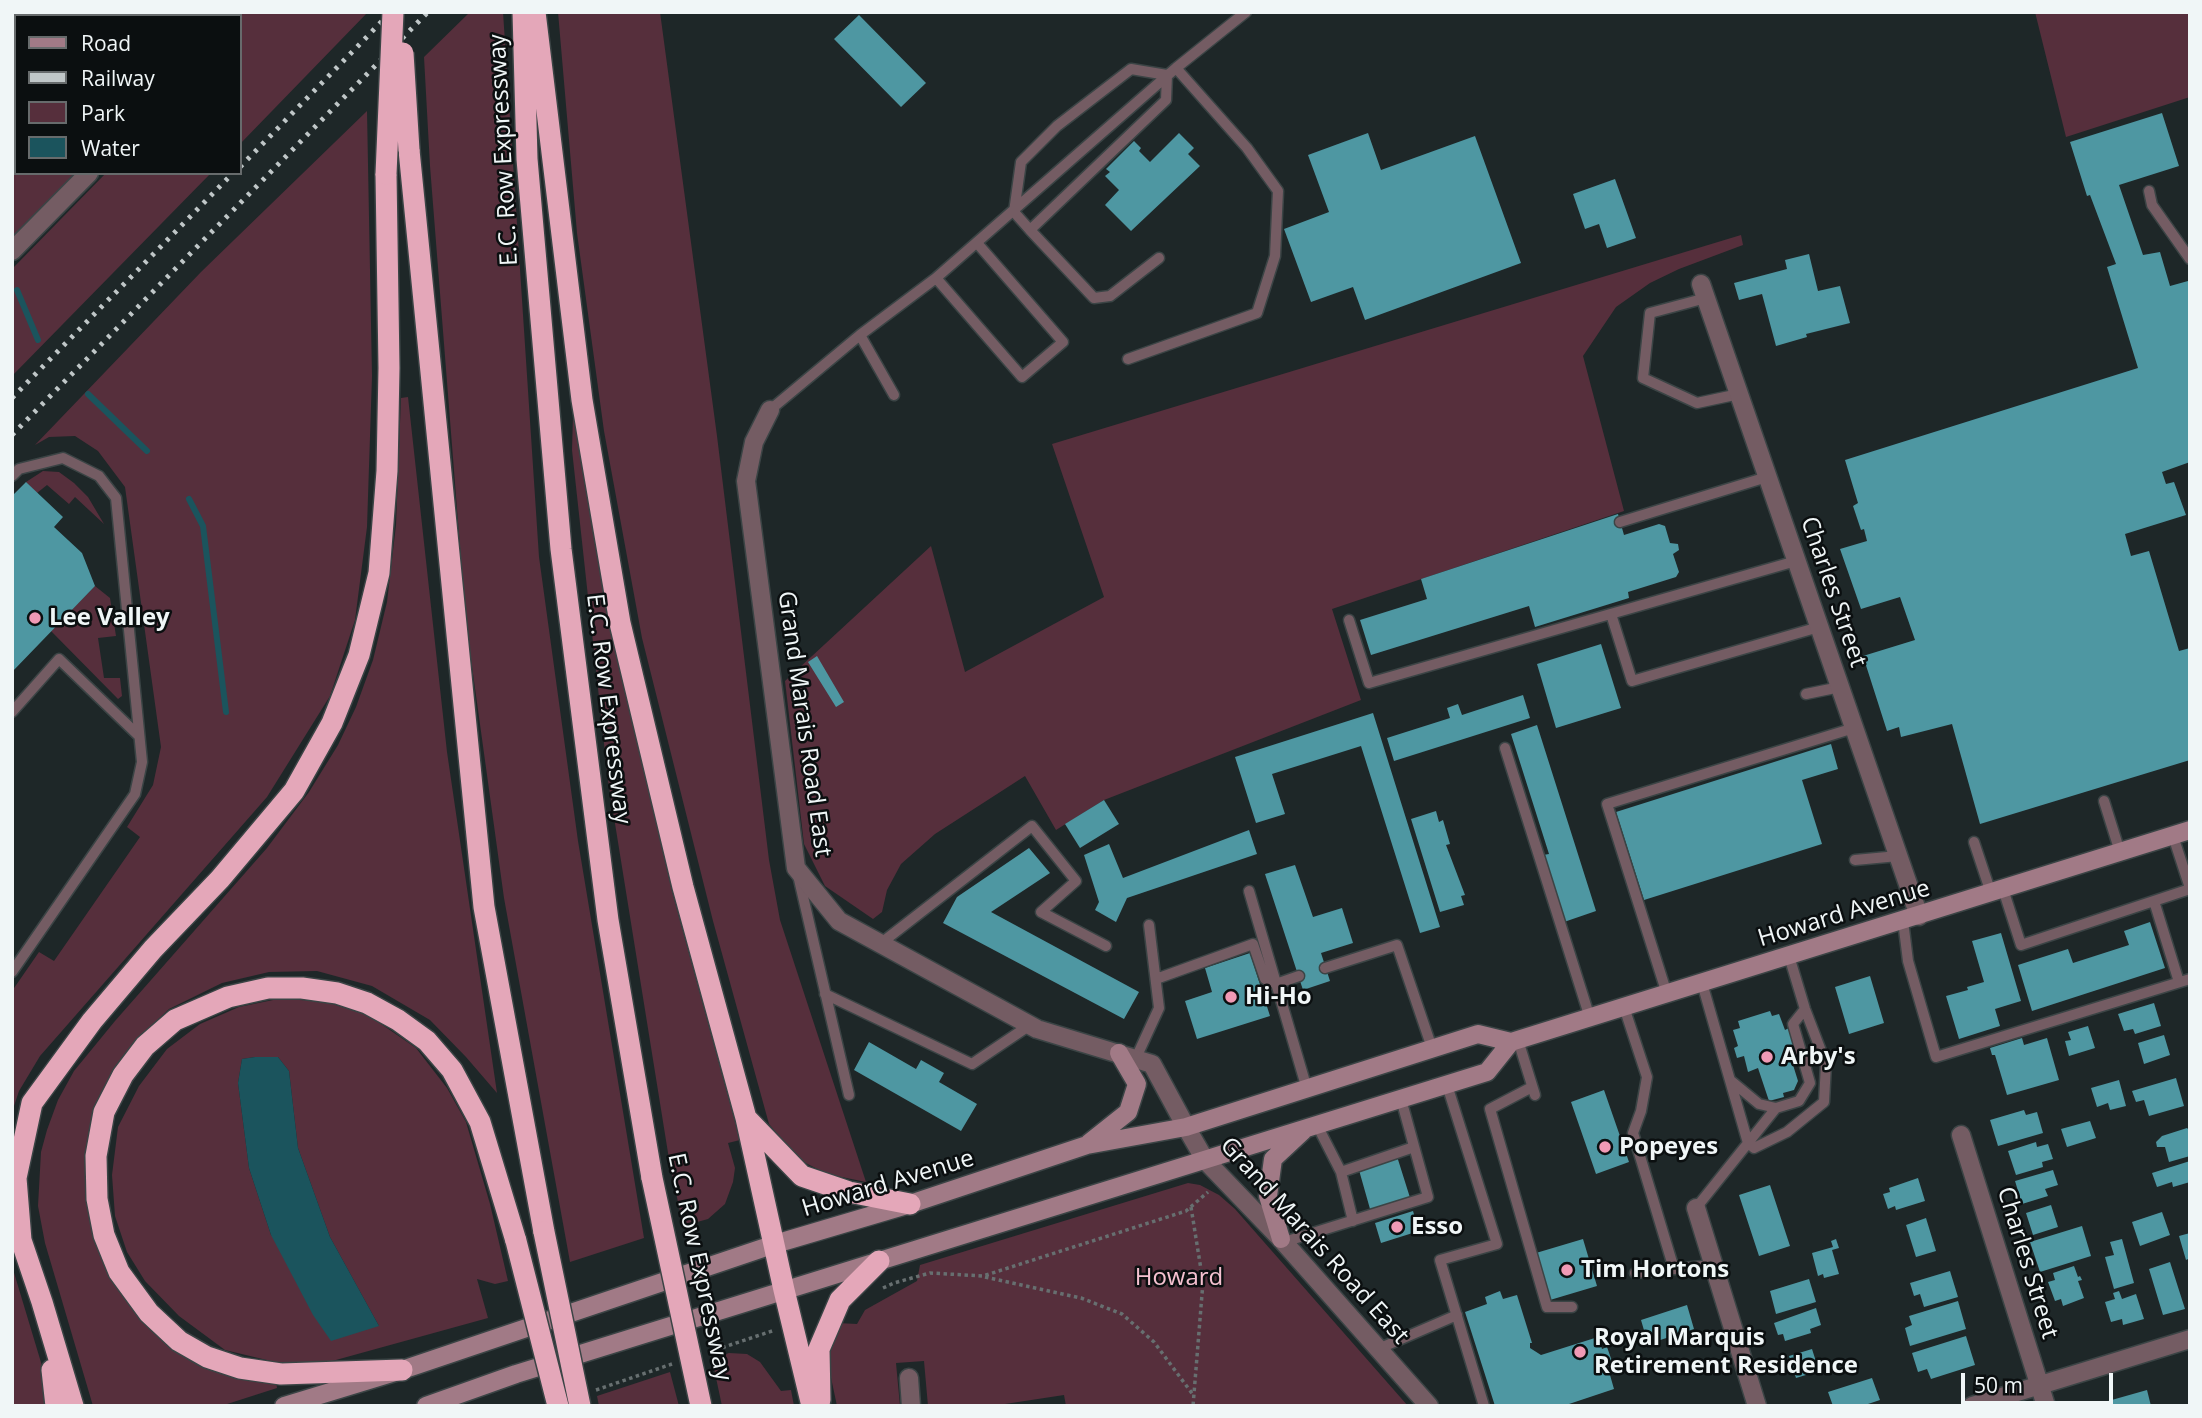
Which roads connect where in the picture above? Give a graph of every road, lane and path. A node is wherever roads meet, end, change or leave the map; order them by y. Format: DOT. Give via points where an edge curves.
graph roads {
  1 [pos="393,12"];
  2 [pos="401,12"];
  3 [pos="1246,12"];
  4 [pos="529,22"];
  5 [pos="1176,68"];
  6 [pos="1167,75"];
  7 [pos="87,175"];
  8 [pos="2148,191"];
  9 [pos="1014,212"];
  10 [pos="1030,230"];
  11 [pos="977,243"];
  12 [pos="12,251"];
  13 [pos="1159,258"];
  14 [pos="2190,259"];
  15 [pos="936,278"];
  16 [pos="1703,291"];
  17 [pos="860,335"];
  18 [pos="1128,359"];
  19 [pos="1739,394"];
  20 [pos="894,395"];
  21 [pos="770,410"];
  22 [pos="12,476"];
  23 [pos="1767,477"];
  24 [pos="1620,522"];
  25 [pos="1796,561"];
  26 [pos="1611,614"];
  27 [pos="1349,620"];
  28 [pos="1819,627"];
  29 [pos="1840,687"];
  30 [pos="1806,695"];
  31 [pos="12,712"];
  32 [pos="1854,728"];
  33 [pos="139,736"];
  34 [pos="1505,748"];
  35 [pos="2104,801"];
  36 [pos="2181,833"];
  37 [pos="1974,842"];
  38 [pos="2120,852"];
  39 [pos="1898,856"];
  40 [pos="1855,860"];
  41 [pos="796,868"];
  42 [pos="2190,889"];
  43 [pos="1249,891"];
  44 [pos="1997,891"];
  45 [pos="2154,901"];
  46 [pos="1911,918"];
  47 [pos="1149,925"];
  48 [pos="880,944"];
  49 [pos="1106,946"];
  50 [pos="1789,956"];
  51 [pos="1325,968"];
  52 [pos="12,972"];
  53 [pos="1299,976"];
  54 [pos="1156,979"];
  55 [pos="2184,980"];
  56 [pos="1702,983"];
  57 [pos="1276,984"];
  58 [pos="825,994"];
  59 [pos="1667,994"];
  60 [pos="1624,1007"];
  61 [pos="1805,1009"];
  62 [pos="1590,1018"];
  63 [pos="1030,1025"];
  64 [pos="1515,1041"];
  65 [pos="1432,1048"];
  66 [pos="1127,1056"];
  67 [pos="1730,1079"];
  68 [pos="1447,1085"];
  69 [pos="1307,1089"];
  70 [pos="849,1095"];
  71 [pos="1402,1098"];
  72 [pos="1776,1108"];
  73 [pos="746,1118"];
  74 [pos="1186,1127"];
  75 [pos="1311,1127"];
  76 [pos="1961,1135"];
  77 [pos="1748,1143"];
  78 [pos="1087,1145"];
  79 [pos="1414,1147"];
  80 [pos="1205,1160"];
  81 [pos="1340,1172"];
  82 [pos="1208,1192"];
  83 [pos="910,1204"];
  84 [pos="1191,1207"];
  85 [pos="1696,1208"];
  86 [pos="1353,1221"];
  87 [pos="1282,1240"];
  88 [pos="775,1244"];
  89 [pos="879,1261"];
  90 [pos="1713,1265"];
  91 [pos="1674,1269"];
  92 [pos="1635,1273"];
  93 [pos="983,1276"];
  94 [pos="784,1290"];
  95 [pos="872,1294"];
  96 [pos="42,1302"];
  97 [pos="1572,1307"];
  98 [pos="1457,1315"];
  99 [pos="783,1327"];
  100 [pos="2190,1339"];
  101 [pos="1378,1349"];
  102 [pos="705,1353"];
  103 [pos="679,1362"];
  104 [pos="402,1370"];
  105 [pos="909,1378"];
  106 [pos="2039,1385"];
  107 [pos="1194,1396"];
  108 [pos="583,1399"];
  109 [pos="55,1406"];
  110 [pos="73,1406"];
  111 [pos="284,1406"];
  112 [pos="426,1406"];
  113 [pos="558,1406"];
  114 [pos="701,1406"];
  115 [pos="812,1406"];
  116 [pos="820,1406"];
  117 [pos="911,1406"];
  118 [pos="1193,1406"];
  119 [pos="1429,1406"];
  120 [pos="1484,1406"];
  121 [pos="1757,1406"];
  122 [pos="1972,1406"];
  123 [pos="2046,1406"];
  1 -- 96 [label="highway, bridge" via="386,174 387,471 379,573 359,656 332,723 294,791 92,1021 32,1103 16,1178 21,1240"];
  2 -- 108 [label="highway, bridge" via="408,150 484,907 544,1232"];
  3 -- 5 [label="lane"];
  4 -- 73 [label="highway" via="582,400 620,623 682,887"];
  4 -- 114 [label="highway, E.C. Row Expressway, bridge" via="527,159 561,549 608,920 652,1178"];
  5 -- 6 [label="lane"];
  5 -- 18 [label="lane" via="1247,148 1278,191 1275,256 1257,313"];
  6 -- 9 [label="lane"];
  6 -- 9 [label="lane" via="1131,69 1056,126 1021,162"];
  6 -- 10 [label="lane" via="1166,100"];
  7 -- 12 [label="street"];
  8 -- 14 [label="lane" via="2152,205"];
  9 -- 10 [label="lane"];
  9 -- 11 [label="lane"];
  10 -- 13 [label="lane" via="1094,298 1110,296"];
  11 -- 15 [label="lane"];
  11 -- 15 [label="lane" via="1063,342 1022,377"];
  15 -- 17 [label="lane"];
  16 -- 19 [label="street, Charles Street"];
  16 -- 19 [label="lane" via="1650,313 1643,378 1697,403"];
  17 -- 20 [label="lane"];
  17 -- 21 [label="lane"];
  19 -- 23 [label="street, Charles Street"];
  21 -- 41 [label="street, Grand Marais Road East" via="754,442 746,481"];
  22 -- 33 [label="lane" via="19,469 63,458 99,476 116,498"];
  23 -- 24 [label="lane"];
  23 -- 25 [label="street, Charles Street"];
  25 -- 26 [label="lane"];
  25 -- 28 [label="street, Charles Street"];
  26 -- 27 [label="lane" via="1368,682"];
  26 -- 28 [label="lane" via="1632,681"];
  28 -- 29 [label="street, Charles Street"];
  29 -- 30 [label="lane"];
  29 -- 32 [label="street, Charles Street"];
  31 -- 33 [label="lane" via="59,659"];
  32 -- 39 [label="street, Charles Street"];
  32 -- 59 [label="lane" via="1607,804"];
  33 -- 52 [label="lane" via="142,762 135,794"];
  34 -- 62 [label="lane"];
  35 -- 38 [label="lane"];
  36 -- 38 [label="main road, Howard Avenue"];
  36 -- 42 [label="lane"];
  37 -- 44 [label="lane"];
  38 -- 44 [label="main road, Howard Avenue"];
  39 -- 40 [label="lane"];
  39 -- 46 [label="street, Charles Street"];
  41 -- 48 [label="street, Grand Marais Road East" via="839,921"];
  41 -- 58 [label="lane"];
  42 -- 45 [label="lane"];
  43 -- 57 [label="lane"];
  44 -- 45 [label="lane" via="2021,945"];
  44 -- 46 [label="main road, Howard Avenue"];
  45 -- 55 [label="lane"];
  46 -- 50 [label="main road, Howard Avenue"];
  46 -- 55 [label="lane" via="1908,961 1936,1057"];
  47 -- 54 [label="lane"];
  48 -- 49 [label="lane" via="1032,826 1076,881 1041,912"];
  48 -- 63 [label="street, Grand Marais Road East"];
  50 -- 56 [label="main road, Howard Avenue"];
  50 -- 61 [label="lane"];
  51 -- 65 [label="lane" via="1397,945"];
  53 -- 57 [label="lane"];
  54 -- 57 [label="lane" via="1253,944 1265,979"];
  54 -- 66 [label="lane" via="1159,1008"];
  56 -- 59 [label="main road, Howard Avenue"];
  56 -- 67 [label="lane"];
  57 -- 69 [label="lane"];
  58 -- 63 [label="lane" via="972,1064"];
  58 -- 70 [label="lane"];
  59 -- 60 [label="main road, Howard Avenue"];
  60 -- 62 [label="main road, Howard Avenue"];
  60 -- 91 [label="lane" via="1647,1077 1633,1133"];
  61 -- 72 [label="lane" via="1793,1024 1810,1083 1799,1101"];
  61 -- 77 [label="lane" via="1826,1064 1824,1102 1787,1132 1754,1148"];
  62 -- 64 [label="main road, Howard Avenue"];
  63 -- 66 [label="street, Grand Marais Road East"];
  64 -- 65 [label="main road, Howard Avenue" via="1478,1034"];
  64 -- 68 [label="main road" via="1487,1072"];
  64 -- 97 [label="lane" via="1533,1091 1490,1110 1547,1307"];
  65 -- 69 [label="main road, Howard Avenue"];
  66 -- 74 [label="street, Grand Marais Road East" via="1152,1064"];
  66 -- 78 [label="main road" via="1137,1084 1128,1112"];
  67 -- 72 [label="lane" via="1759,1104"];
  67 -- 77 [label="lane"];
  68 -- 71 [label="main road"];
  68 -- 98 [label="lane" via="1497,1244 1440,1260"];
  69 -- 74 [label="main road, Howard Avenue"];
  71 -- 75 [label="main road"];
  71 -- 79 [label="lane"];
  72 -- 77 [label="lane"];
  73 -- 83 [label="highway" via="802,1176 849,1192"];
  73 -- 88 [label="highway"];
  74 -- 78 [label="main road, Howard Avenue"];
  74 -- 80 [label="street, Grand Marais Road East"];
  75 -- 80 [label="main road"];
  75 -- 81 [label="lane"];
  75 -- 87 [label="main road" via="1273,1159 1268,1196"];
  76 -- 106 [label="street, Charles Street"];
  77 -- 85 [label="lane"];
  78 -- 83 [label="main road, Howard Avenue"];
  79 -- 81 [label="lane"];
  79 -- 86 [label="lane" via="1428,1197"];
  80 -- 87 [label="street, Grand Marais Road East"];
  80 -- 89 [label="main road"];
  81 -- 86 [label="lane"];
  82 -- 84 [label="path"];
  83 -- 88 [label="main road, Howard Avenue"];
  84 -- 93 [label="path"];
  84 -- 107 [label="path" via="1203,1282"];
  85 -- 90 [label="street"];
  86 -- 87 [label="lane"];
  87 -- 101 [label="street, Grand Marais Road East"];
  88 -- 94 [label="highway"];
  88 -- 104 [label="main road, Howard Avenue"];
  89 -- 94 [label="main road"];
  89 -- 116 [label="highway" via="839,1300 820,1349"];
  90 -- 91 [label="lane"];
  90 -- 121 [label="street"];
  91 -- 92 [label="lane"];
  93 -- 95 [label="path" via="930,1273"];
  93 -- 107 [label="path" via="1081,1297 1122,1314 1154,1342"];
  94 -- 112 [label="main road"];
  94 -- 115 [label="highway"];
  96 -- 109 [label="highway"];
  96 -- 110 [label="highway"];
  98 -- 101 [label="lane"];
  98 -- 120 [label="lane"];
  99 -- 102 [label="path"];
  100 -- 106 [label="street"];
  101 -- 119 [label="street, Grand Marais Road East"];
  103 -- 108 [label="path"];
  104 -- 111 [label="main road, Howard Avenue"];
  104 -- 113 [label="highway, bridge" via="281,1374 207,1357 179,1341 149,1313 119,1272 104,1235 97,1188 96,1156 104,1112 145,1046 175,1020 228,997 268,988 302,988 367,1003 427,1041 452,1070 480,1122"];
  105 -- 117 [label="street"];
  106 -- 122 [label="street"];
  106 -- 123 [label="street, Charles Street"];
  107 -- 118 [label="path"];
}
